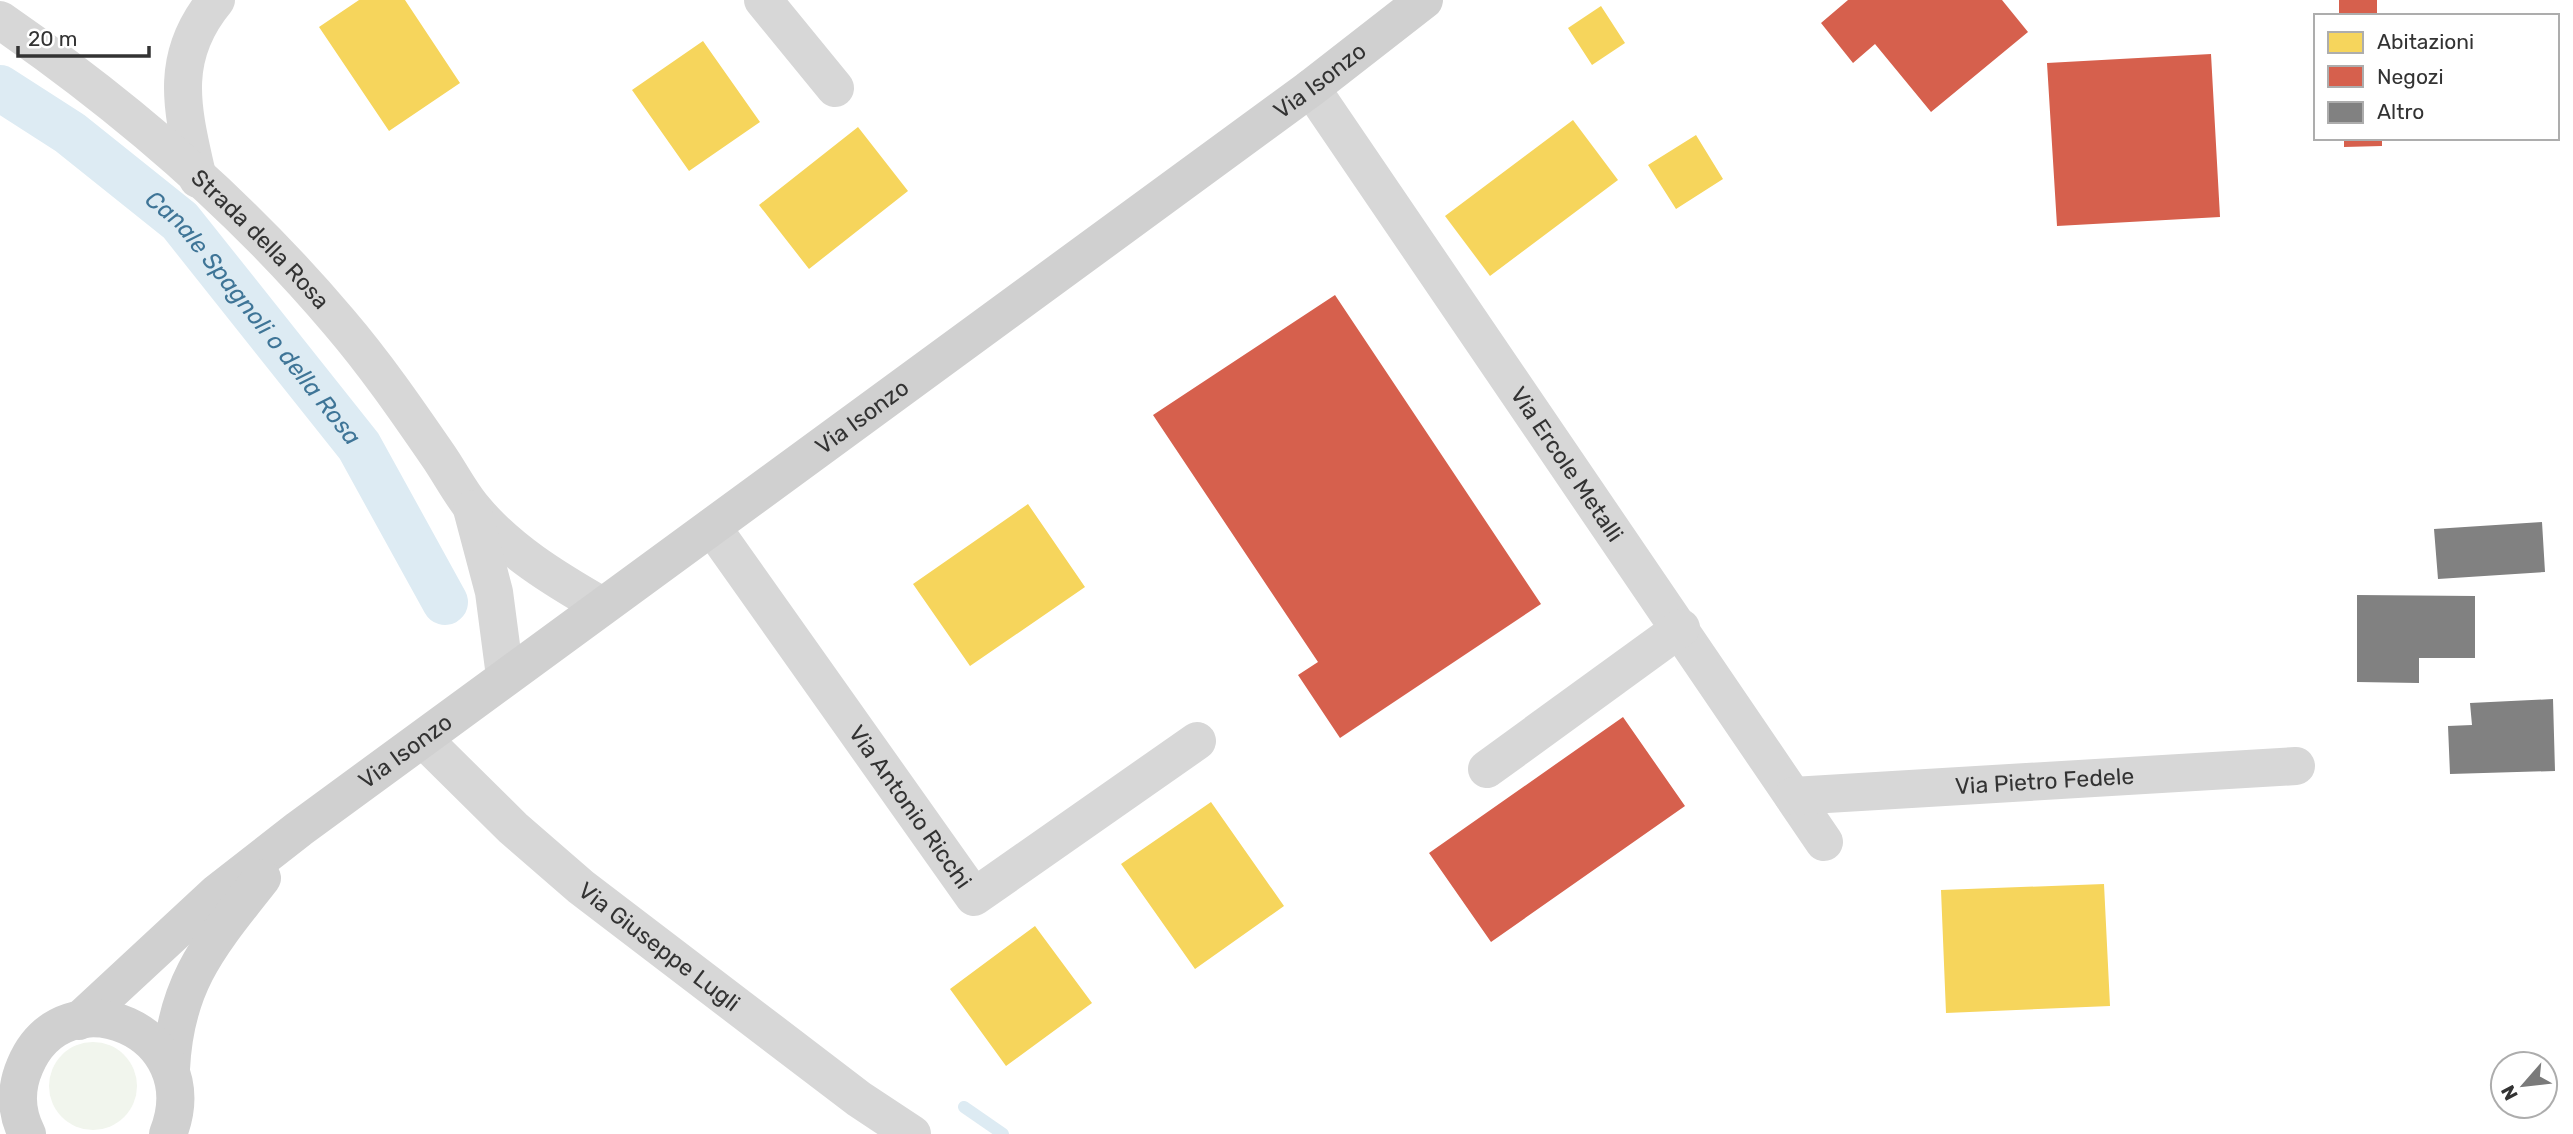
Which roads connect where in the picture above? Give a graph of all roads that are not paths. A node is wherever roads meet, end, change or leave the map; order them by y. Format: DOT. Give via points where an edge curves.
graph roads {
  1 [pos="216,0"];
  2 [pos="763,0"];
  3 [pos="1423,0"];
  4 [pos="0,20"];
  5 [pos="835,88"];
  6 [pos="1311,88"];
  7 [pos="198,179"];
  8 [pos="471,507"];
  9 [pos="712,527"];
  10 [pos="602,607"];
  11 [pos="1681,628"];
  12 [pos="505,676"];
  13 [pos="423,739"];
  14 [pos="1197,741"];
  15 [pos="2296,766"];
  16 [pos="1487,769"];
  17 [pos="1793,796"];
  18 [pos="299,829"];
  19 [pos="1824,842"];
  20 [pos="79,1021"];
  21 [pos="14,1068"];
  22 [pos="171,1069"];
  23 [pos="174,1128"];
  24 [pos="27,1134"];
  25 [pos="912,1134"];
  1 -- 7 [label="street" via="194,32 182,75"];
  2 -- 5 [label="street"];
  3 -- 6 [label="main road, Via Isonzo"];
  4 -- 7 [label="street, Strada della Rosa" via="95,90"];
  6 -- 9 [label="main road, Via Isonzo"];
  6 -- 11 [label="street, Via Ercole Metalli"];
  7 -- 8 [label="street, Strada della Rosa" via="339,321 415,421"];
  8 -- 10 [label="street, Strada della Rosa" via="533,564"];
  8 -- 12 [label="street, Strada della Rosa" via="494,592"];
  9 -- 10 [label="main road, Via Isonzo"];
  9 -- 14 [label="street, Via Antonio Ricchi" via="974,897"];
  10 -- 12 [label="main road, Via Isonzo"];
  11 -- 16 [label="street"];
  11 -- 17 [label="street, Via Ercole Metalli"];
  12 -- 13 [label="main road, Via Isonzo"];
  13 -- 18 [label="main road, Via Isonzo"];
  13 -- 25 [label="street, Via Giuseppe Lugli" via="581,887 850,1093"];
  15 -- 17 [label="street, Via Pietro Fedele"];
  17 -- 19 [label="street, Via Ercole Metalli"];
  18 -- 20 [label="main road, Via Isonzo" via="217,893"];
  18 -- 22 [label="main road, Via Isonzo" via="218,932 189,982 173,1034"];
  20 -- 21 [label="main road, Via Isonzo" via="44,1038"];
  20 -- 22 [label="main road, Via Isonzo" via="116,1020 139,1030 158,1046"];
  21 -- 24 [label="main road, Via Isonzo" via="19,1079 17,1102"];
  22 -- 23 [label="main road, Via Isonzo" via="176,1091"];
}
